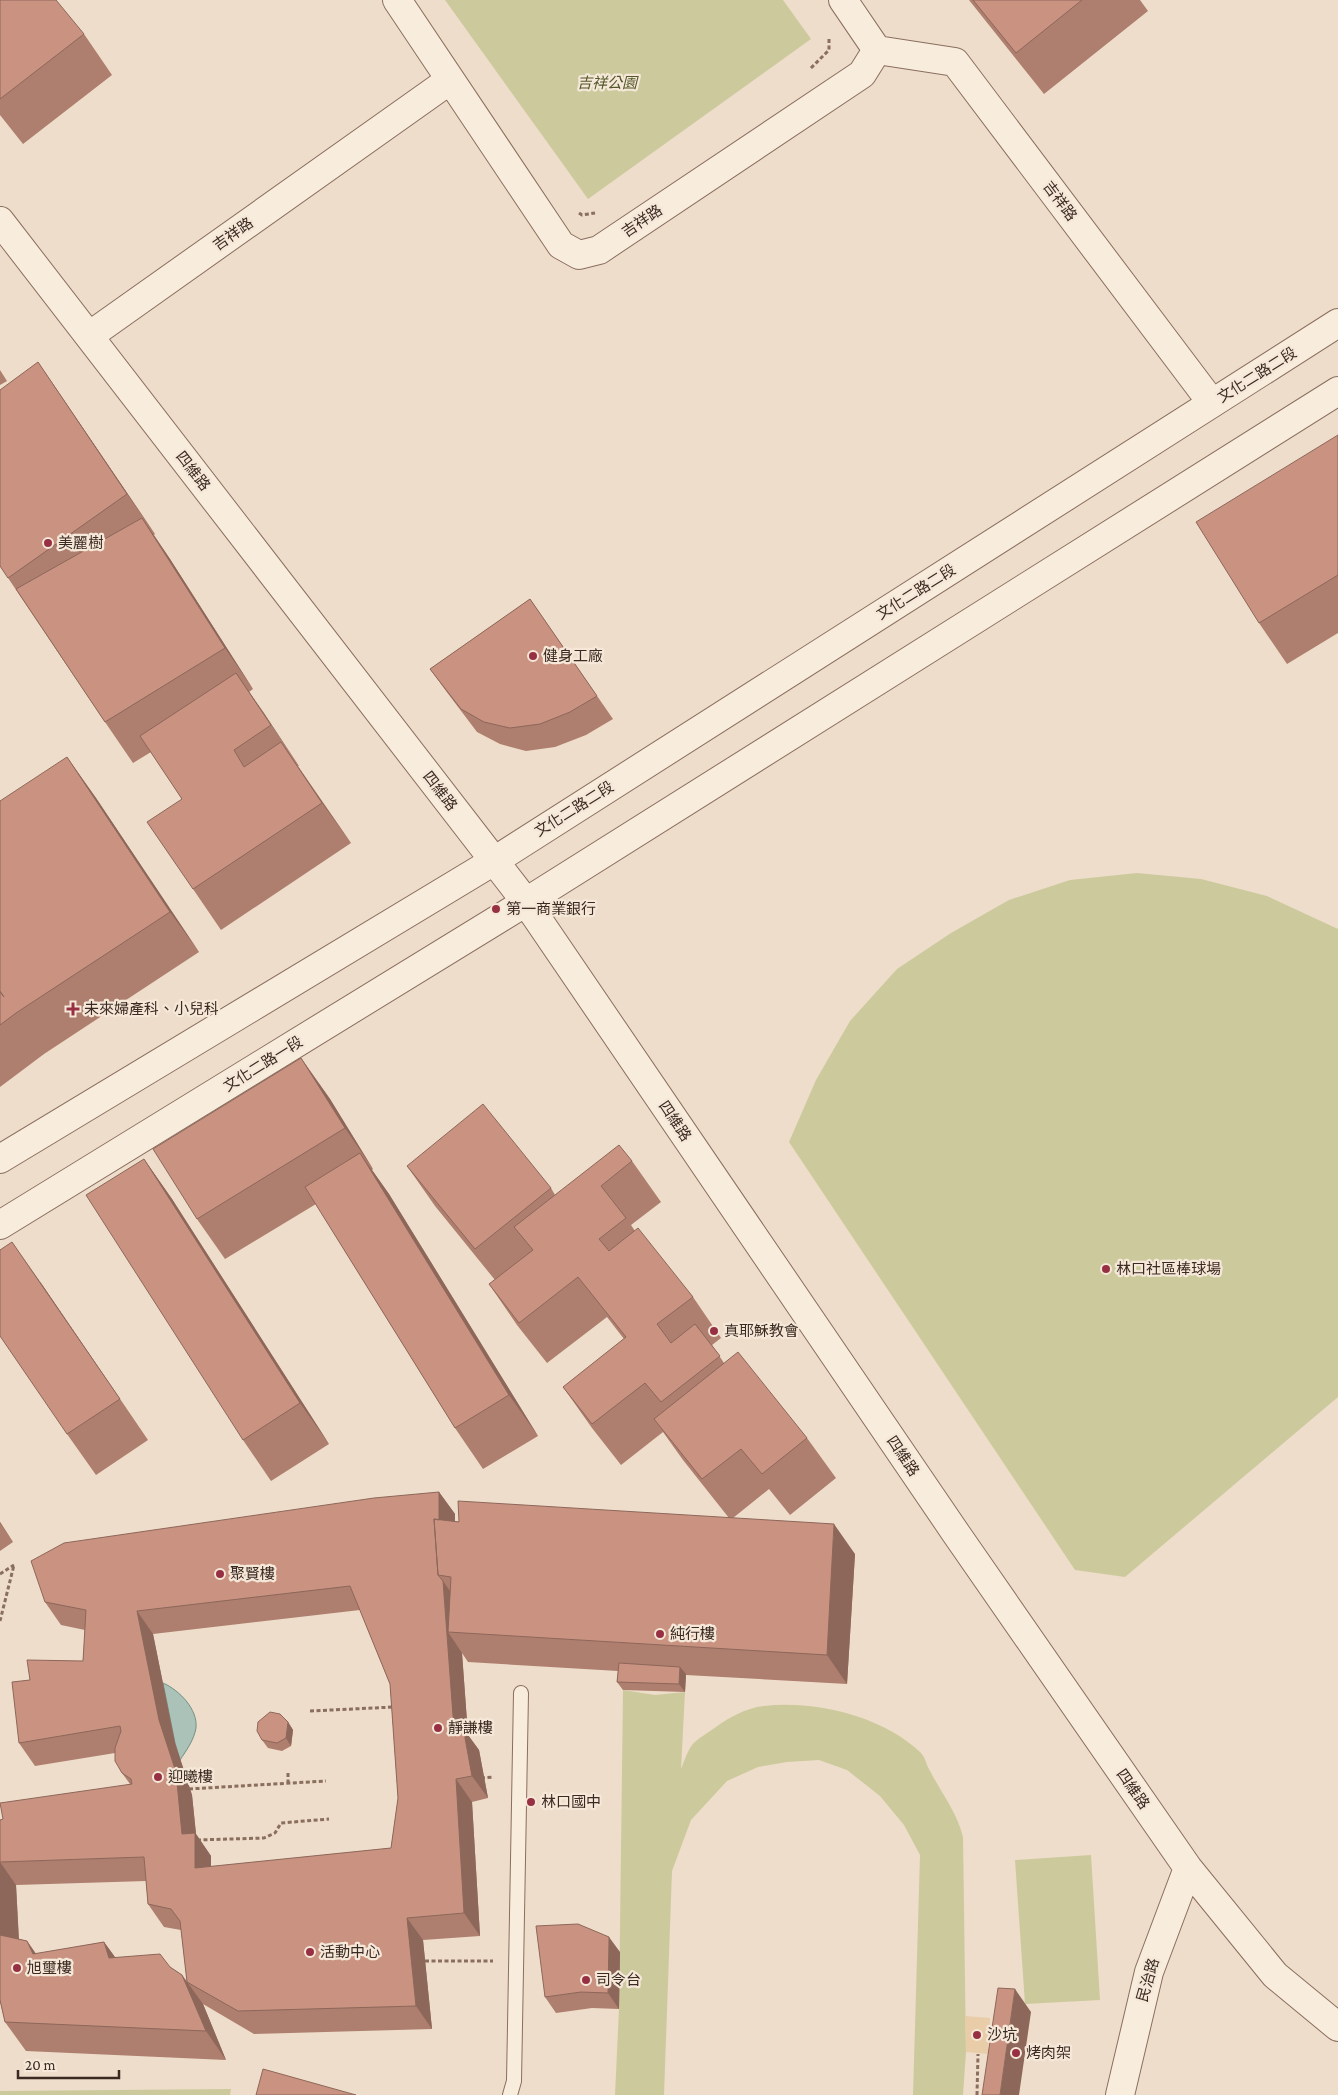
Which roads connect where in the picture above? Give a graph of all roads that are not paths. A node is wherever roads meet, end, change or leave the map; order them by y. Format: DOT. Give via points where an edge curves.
graph roads {
  1 [pos="397,0"];
  2 [pos="843,0"];
  3 [pos="876,50"];
  4 [pos="450,80"];
  5 [pos="0,221"];
  6 [pos="1338,323"];
  7 [pos="89,336"];
  8 [pos="1338,391"];
  9 [pos="1212,403"];
  10 [pos="494,861"];
  11 [pos="526,902"];
  12 [pos="0,1159"];
  13 [pos="0,1225"];
  14 [pos="521,1693"];
  15 [pos="1188,1868"];
  16 [pos="1338,2026"];
  17 [pos="510,2095"];
  18 [pos="1120,2095"];
  1 -- 4 [label="street, 吉祥路"];
  2 -- 3 [label="street"];
  3 -- 4 [label="street, 吉祥路" via="862,74 600,250 579,255 561,245"];
  3 -- 9 [label="street, 吉祥路" via="955,62"];
  4 -- 7 [label="street, 吉祥路"];
  5 -- 7 [label="street, 四維路"];
  6 -- 9 [label="street, 文化二路二段"];
  7 -- 10 [label="street, 四維路"];
  8 -- 11 [label="street"];
  9 -- 10 [label="street, 文化二路二段"];
  10 -- 11 [label="street, 四維路"];
  10 -- 12 [label="street"];
  11 -- 13 [label="street, 文化二路一段"];
  11 -- 15 [label="street, 四維路"];
  14 -- 17 [label="lane" via="514,2081"];
  15 -- 16 [label="street, 四維路" via="1275,1975"];
  15 -- 18 [label="street, 民治路" via="1149,1972"];
}
